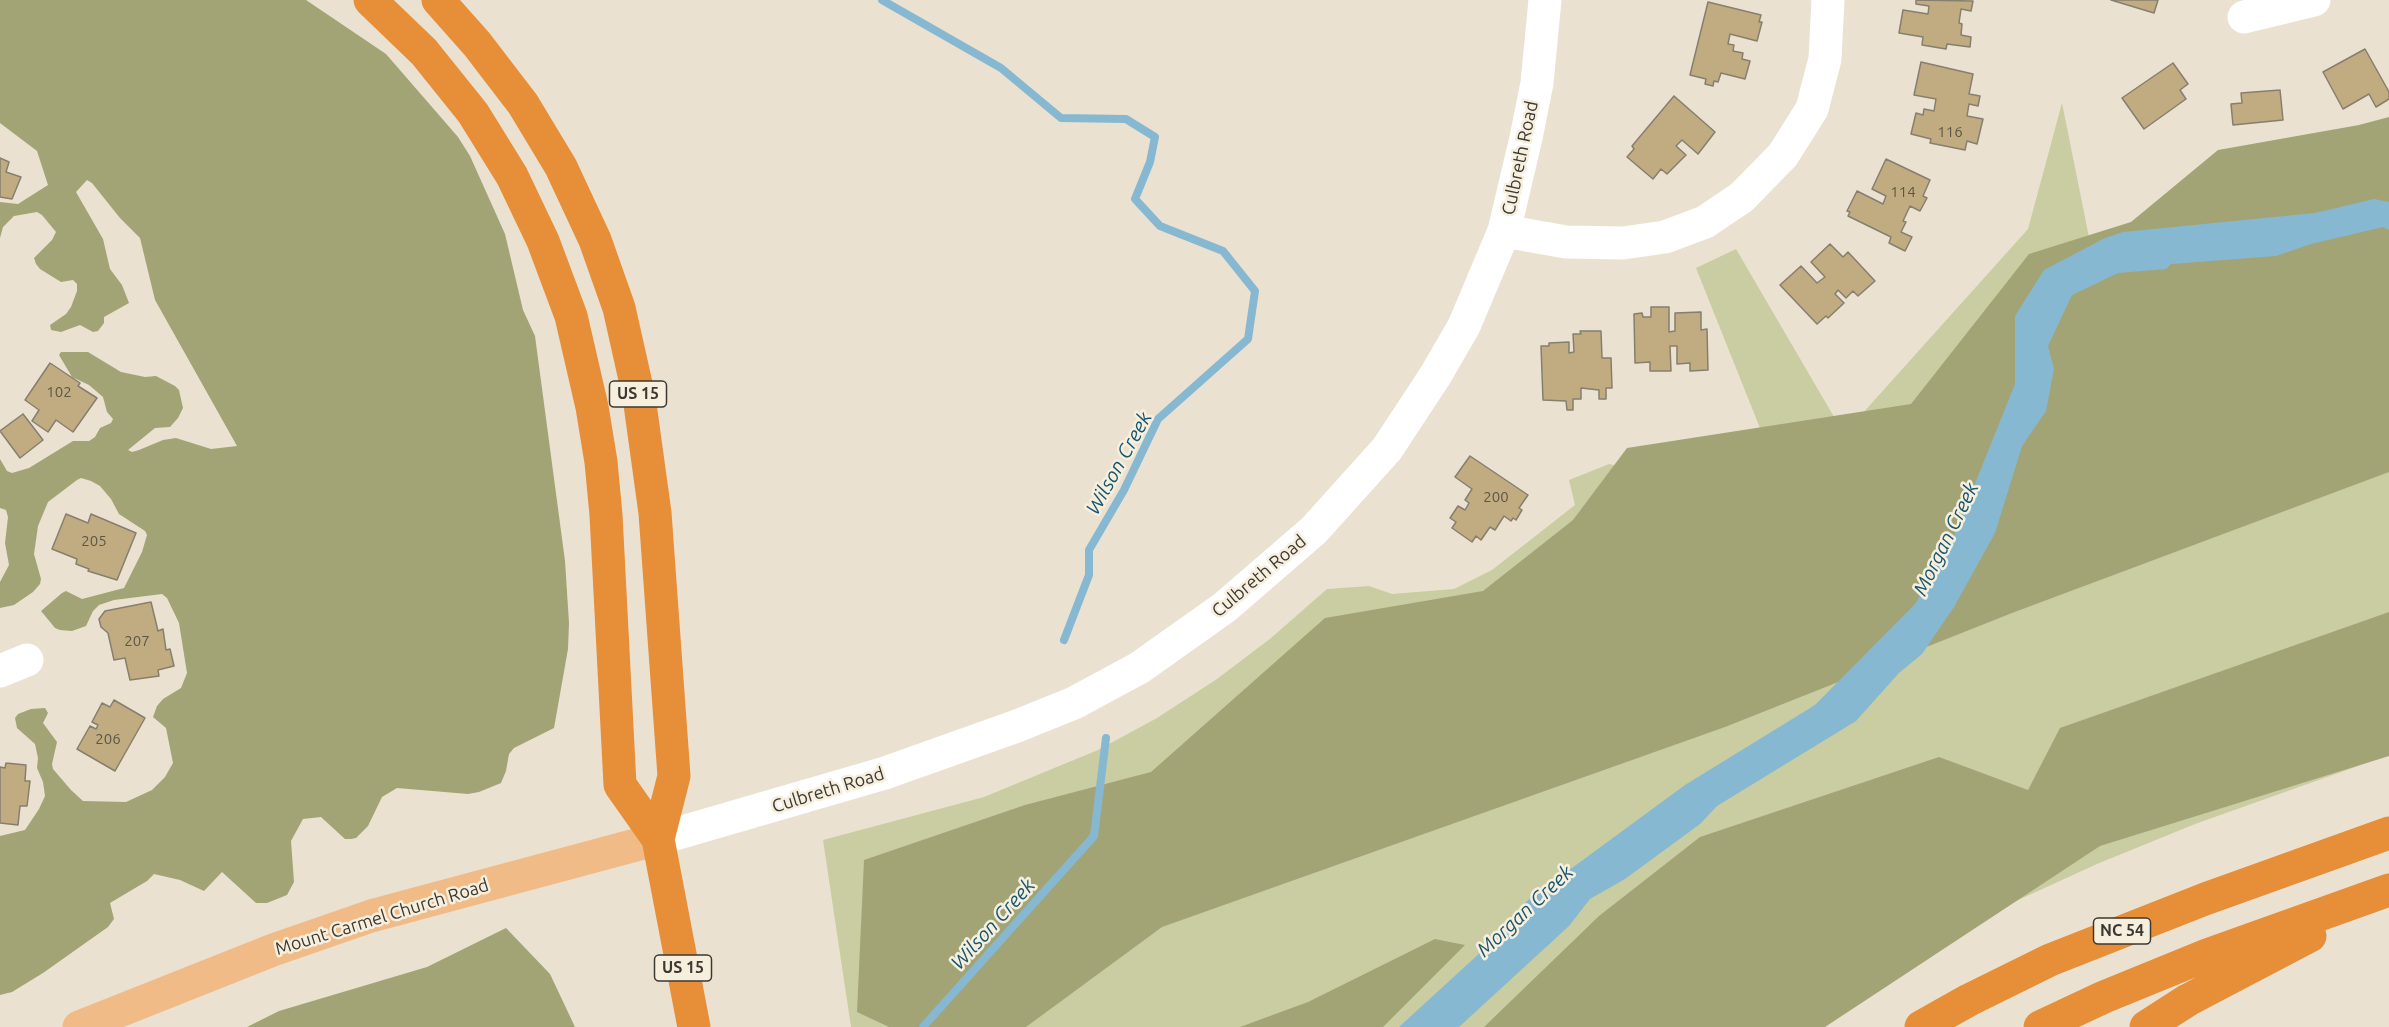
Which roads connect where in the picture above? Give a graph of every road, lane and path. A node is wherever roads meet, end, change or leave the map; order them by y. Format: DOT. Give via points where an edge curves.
graph roads {
  1 [pos="370,0"];
  2 [pos="438,0"];
  3 [pos="1545,0"];
  4 [pos="1828,0"];
  5 [pos="2314,0"];
  6 [pos="2244,16"];
  7 [pos="1504,231"];
  8 [pos="2389,833"];
  9 [pos="658,839"];
  10 [pos="2389,890"];
  11 [pos="2389,895"];
  12 [pos="79,1027"];
  13 [pos="694,1027"];
  14 [pos="1922,1027"];
  15 [pos="2040,1027"];
  16 [pos="2146,1027"];
  1 -- 9 [label="highway, US 15" via="424,52 473,113 512,176 543,241 570,316 601,462 620,785"];
  2 -- 9 [label="highway, US 15" via="523,104 561,167 595,240 619,308 639,397 655,513 674,776"];
  3 -- 7 [label="street, Culbreth Road" via="1537,83"];
  4 -- 7 [label="street" via="1825,59 1812,109 1783,155 1742,197 1705,222 1665,237 1623,243 1566,242"];
  5 -- 6 [label="street"];
  7 -- 9 [label="street, Culbreth Road" via="1464,326 1387,449 1314,530 1225,607 1139,668 1051,713 885,773"];
  8 -- 14 [label="highway, NC 54" via="2050,960"];
  9 -- 12 [label="main road, Mount Carmel Church Road" via="371,916 273,950"];
  9 -- 13 [label="highway, US 15"];
  10 -- 15 [label="highway" via="2207,955"];
  11 -- 16 [label="highway" via="2188,1000"];
}
